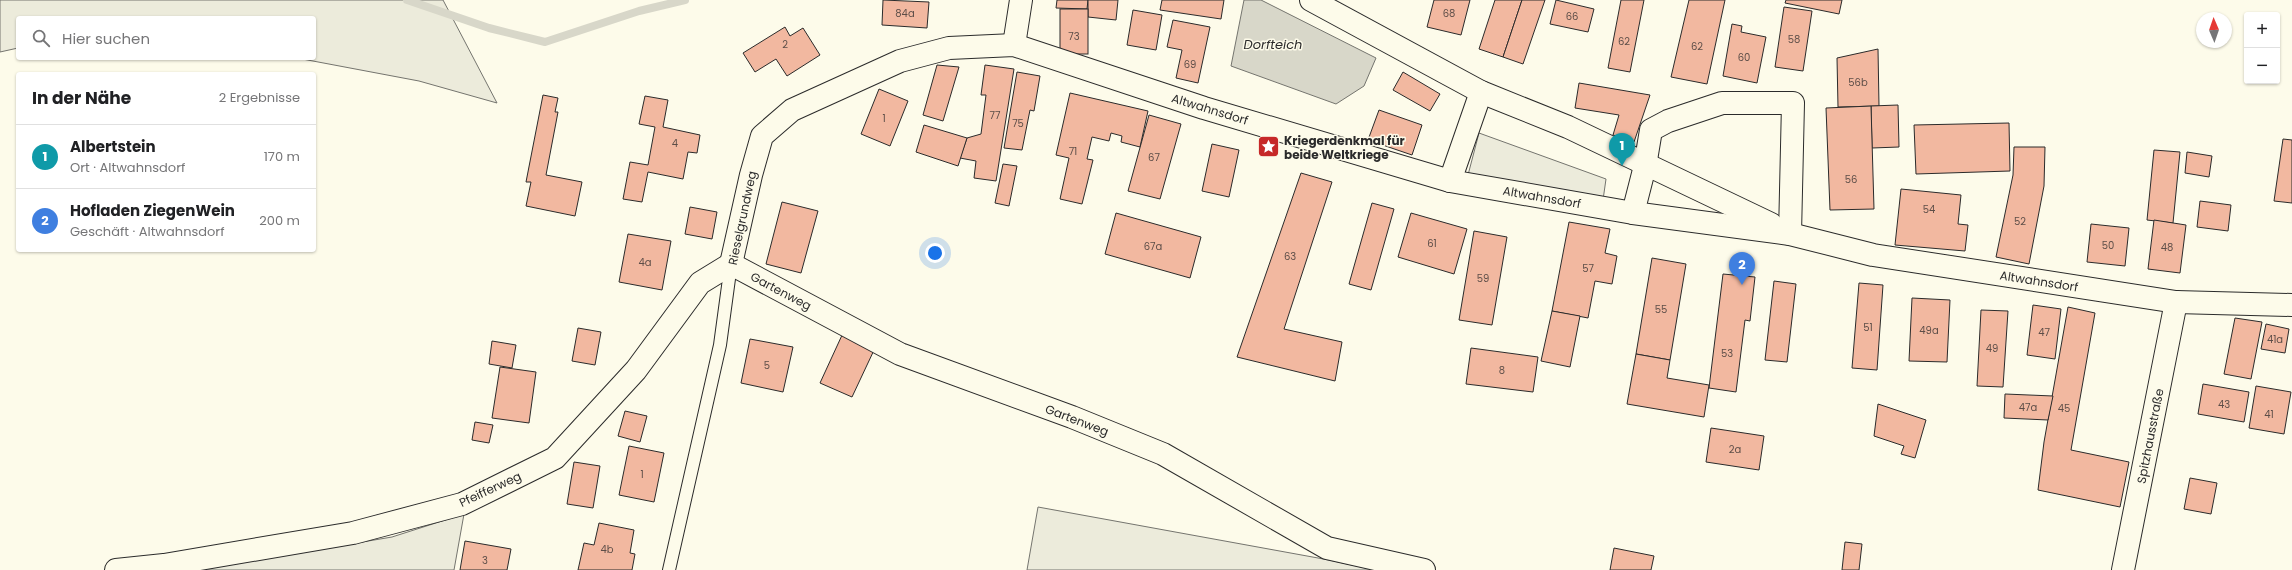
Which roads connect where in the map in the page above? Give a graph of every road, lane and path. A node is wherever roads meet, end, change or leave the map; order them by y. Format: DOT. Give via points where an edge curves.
graph roads {
  1 [pos="1022,0"];
  2 [pos="1311,0"];
  3 [pos="1014,44"];
  4 [pos="1481,92"];
  5 [pos="1645,166"];
  6 [pos="1450,181"];
  7 [pos="1633,213"];
  8 [pos="1790,234"];
  9 [pos="731,264"];
  10 [pos="2176,302"];
  11 [pos="2292,305"];
  12 [pos="116,570"];
  13 [pos="669,570"];
  14 [pos="1424,570"];
  15 [pos="2123,570"];
  1 -- 3 [label="street"];
  2 -- 4 [label="street, Altwahnsdorf"];
  3 -- 6 [label="street, Altwahnsdorf" via="1204,108"];
  3 -- 9 [label="street, Rieselgrundweg" via="949,48 900,61 792,110 762,136"];
  4 -- 5 [label="street, Altwahnsdorf" via="1568,127"];
  4 -- 6 [label="street"];
  5 -- 7 [label="street"];
  5 -- 8 [label="street, Altwahnsdorf"];
  5 -- 8 [label="street" via="1651,130 1668,121 1722,103 1793,103"];
  6 -- 7 [label="street, Altwahnsdorf"];
  7 -- 8 [label="street, Altwahnsdorf"];
  8 -- 10 [label="street, Altwahnsdorf" via="1873,255"];
  9 -- 12 [label="street, Pfeifferweg" via="700,283 636,370 555,458 548,462 462,504 353,533 164,565"];
  9 -- 13 [label="lane, Rieselgrundweg" via="720,345"];
  9 -- 14 [label="street, Gartenweg" via="900,354 1072,417 1164,454 1327,548"];
  10 -- 11 [label="street, Altwahnsdorf"];
  10 -- 15 [label="street, Spitzhausstraße"];
}
